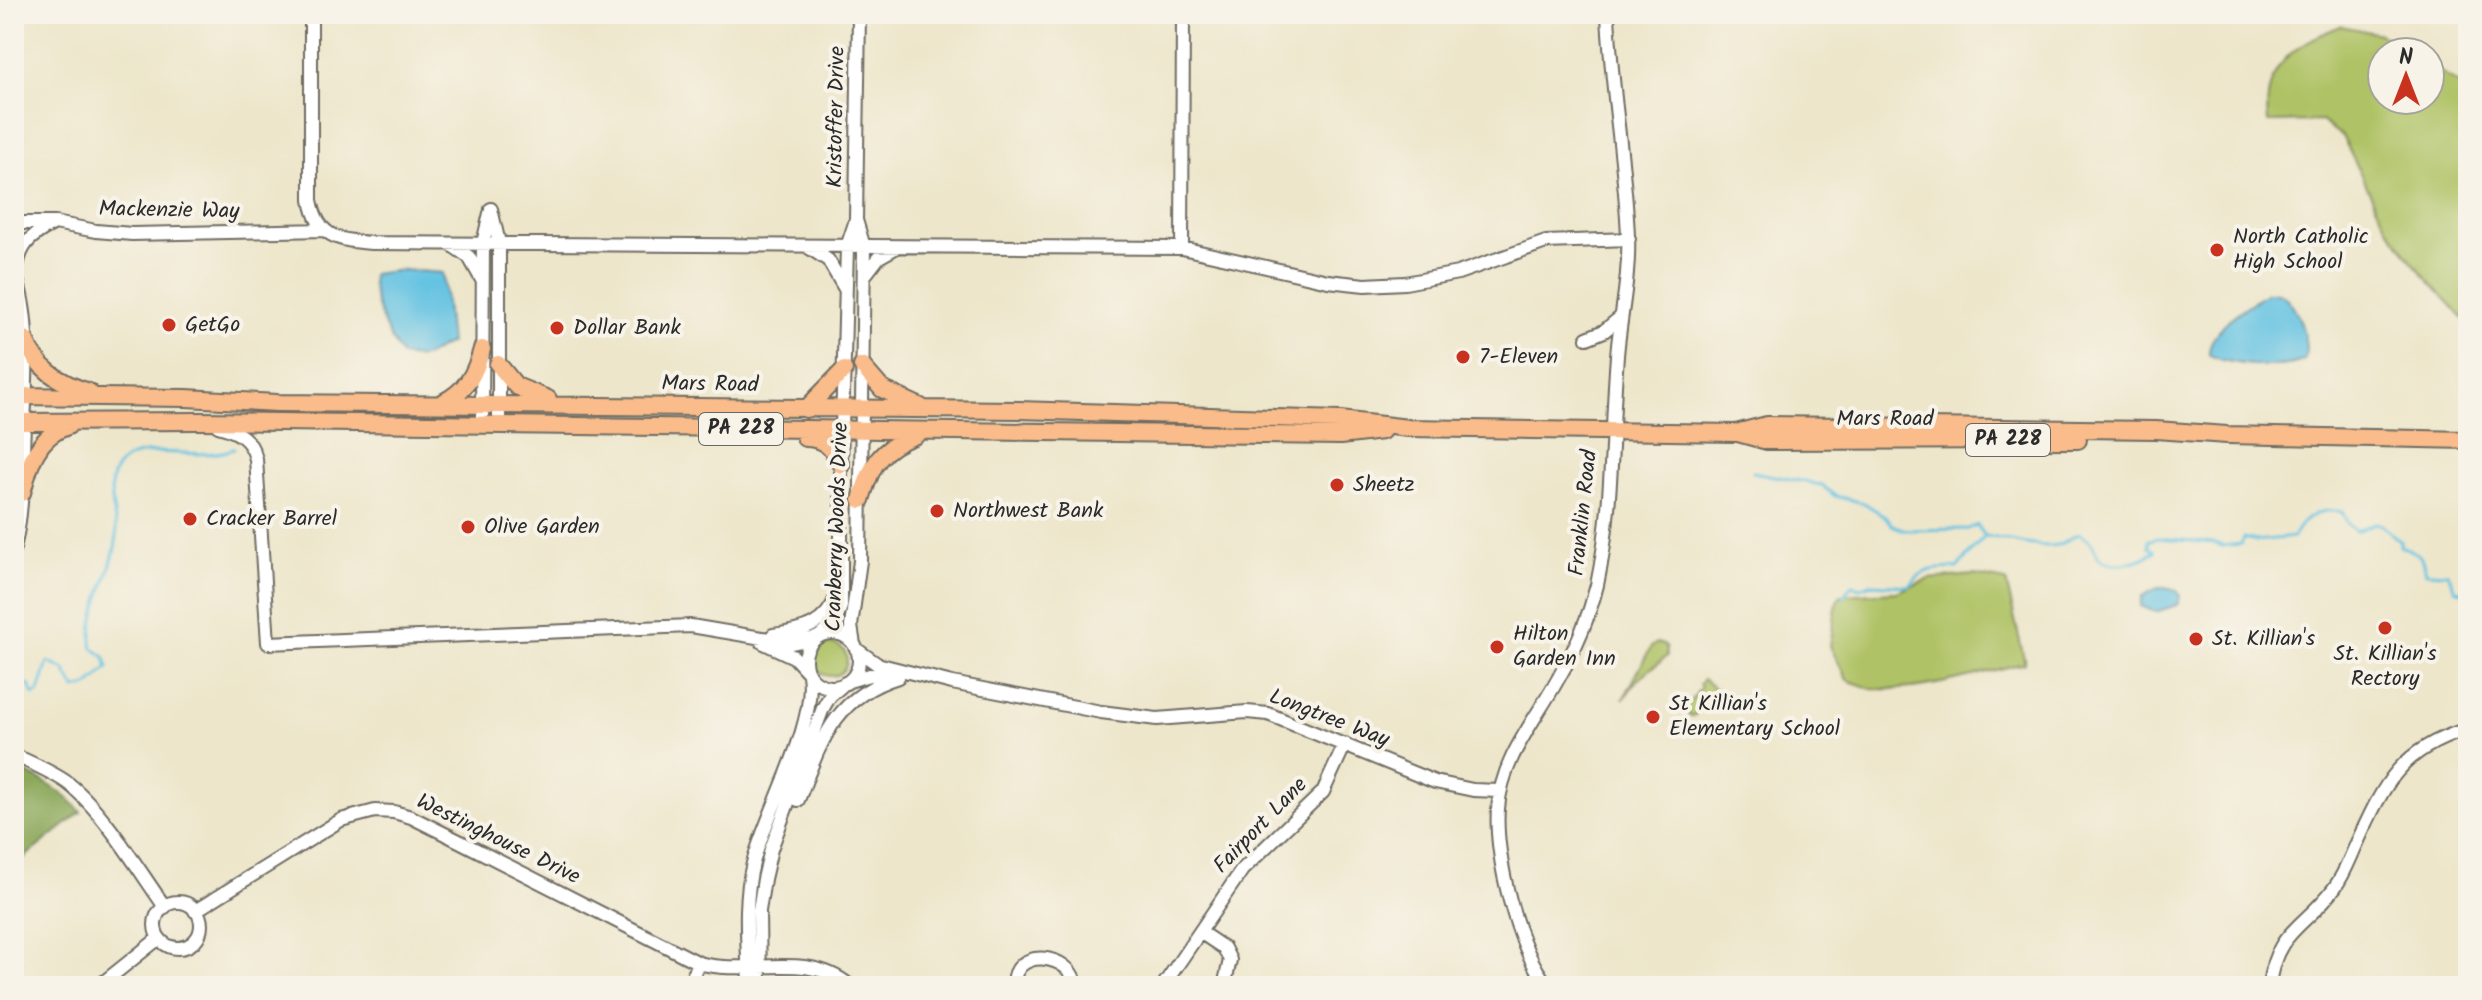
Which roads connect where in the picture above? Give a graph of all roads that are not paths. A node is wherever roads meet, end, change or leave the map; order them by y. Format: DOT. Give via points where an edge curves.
graph roads {
  1 [pos="311,14"];
  2 [pos="859,14"];
  3 [pos="1183,14"];
  4 [pos="1608,14"];
  5 [pos="856,220"];
  6 [pos="14,223"];
  7 [pos="55,223"];
  8 [pos="324,230"];
  9 [pos="1629,239"];
  10 [pos="447,243"];
  11 [pos="483,243"];
  12 [pos="499,243"];
  13 [pos="533,244"];
  14 [pos="805,246"];
  15 [pos="847,247"];
  16 [pos="864,247"];
  17 [pos="898,248"];
  18 [pos="1182,248"];
  19 [pos="499,268"];
  20 [pos="15,273"];
  21 [pos="864,278"];
  22 [pos="483,282"];
  23 [pos="845,292"];
  24 [pos="1621,317"];
  25 [pos="25,339"];
  26 [pos="1618,342"];
  27 [pos="482,349"];
  28 [pos="498,364"];
  29 [pos="862,366"];
  30 [pos="844,370"];
  31 [pos="20,396"];
  32 [pos="106,397"];
  33 [pos="490,404"];
  34 [pos="439,405"];
  35 [pos="565,405"];
  36 [pos="806,409"];
  37 [pos="843,409"];
  38 [pos="862,409"];
  39 [pos="926,410"];
  40 [pos="199,421"];
  41 [pos="19,422"];
  42 [pos="77,423"];
  43 [pos="490,426"];
  44 [pos="672,427"];
  45 [pos="1404,428"];
  46 [pos="842,431"];
  47 [pos="862,431"];
  48 [pos="1612,431"];
  49 [pos="924,432"];
  50 [pos="2468,440"];
  51 [pos="841,465"];
  52 [pos="22,493"];
  53 [pos="861,500"];
  54 [pos="14,548"];
  55 [pos="840,585"];
  56 [pos="748,635"];
  57 [pos="818,637"];
  58 [pos="855,647"];
  59 [pos="808,673"];
  60 [pos="898,677"];
  61 [pos="846,682"];
  62 [pos="952,683"];
  63 [pos="2468,729"];
  64 [pos="1345,744"];
  65 [pos="14,755"];
  66 [pos="796,764"];
  67 [pos="1499,791"];
  68 [pos="767,864"];
  69 [pos="165,907"];
  70 [pos="195,911"];
  71 [pos="1200,932"];
  72 [pos="159,938"];
  73 [pos="699,963"];
  74 [pos="754,965"];
  75 [pos="99,986"];
  76 [pos="689,986"];
  77 [pos="749,986"];
  78 [pos="760,986"];
  79 [pos="850,986"];
  80 [pos="1014,986"];
  81 [pos="1075,986"];
  82 [pos="1163,986"];
  83 [pos="1224,986"];
  84 [pos="1548,986"];
  85 [pos="2269,986"];
  1 -- 8 [label="street" via="311,200"];
  2 -- 5 [label="street, Kristoffer Drive"];
  3 -- 18 [label="street"];
  4 -- 9 [label="street, Franklin Road"];
  5 -- 15 [label="street, Kristoffer Drive"];
  5 -- 16 [label="street, Kristoffer Drive"];
  6 -- 7 [label="street, Mackenzie Way"];
  7 -- 8 [label="street, Mackenzie Way" via="113,233"];
  7 -- 20 [label="street" via="23,245"];
  8 -- 10 [label="street" via="337,239 371,243"];
  9 -- 18 [label="street" via="1546,242 1458,273 1365,285"];
  9 -- 24 [label="street, Franklin Road"];
  10 -- 11 [label="street"];
  10 -- 22 [label="street" via="469,257"];
  11 -- 12 [label="street"];
  11 -- 12 [label="street" via="491,209"];
  11 -- 22 [label="street"];
  12 -- 13 [label="street"];
  12 -- 19 [label="street"];
  13 -- 14 [label="street"];
  13 -- 19 [label="street" via="512,253"];
  14 -- 15 [label="street"];
  14 -- 23 [label="street" via="828,260"];
  15 -- 16 [label="street"];
  15 -- 23 [label="street, Kristoffer Drive"];
  16 -- 17 [label="street"];
  16 -- 21 [label="street, Kristoffer Drive"];
  17 -- 18 [label="street"];
  17 -- 21 [label="street" via="879,257"];
  19 -- 28 [label="street"];
  20 -- 25 [label="street"];
  21 -- 29 [label="street, Kristoffer Drive"];
  22 -- 27 [label="street"];
  23 -- 30 [label="street, Kristoffer Drive"];
  24 -- 26 [label="street, Franklin Road"];
  24 -- 26 [label="street" via="1587,338"];
  25 -- 31 [label="street"];
  25 -- 32 [label="main road" via="36,361 57,378"];
  26 -- 48 [label="street, Franklin Road"];
  27 -- 33 [label="street"];
  27 -- 34 [label="main road" via="467,385"];
  28 -- 33 [label="street"];
  28 -- 35 [label="main road" via="516,386"];
  29 -- 38 [label="street, Kristoffer Drive"];
  29 -- 39 [label="main road" via="882,389"];
  30 -- 36 [label="main road"];
  30 -- 37 [label="street, Kristoffer Drive"];
  31 -- 32 [label="main road, Mars Road / PA 228"];
  31 -- 41 [label="street"];
  32 -- 34 [label="main road, Mars Road / PA 228"];
  33 -- 34 [label="main road, Mars Road / PA 228"];
  33 -- 35 [label="main road, Mars Road / PA 228"];
  33 -- 43 [label="street"];
  35 -- 36 [label="main road, Mars Road / PA 228"];
  36 -- 37 [label="main road, Mars Road / PA 228"];
  37 -- 38 [label="main road, Mars Road / PA 228"];
  37 -- 46 [label="street, Cranberry Woods Drive"];
  38 -- 39 [label="main road, Mars Road / PA 228"];
  38 -- 47 [label="street, Cranberry Woods Drive"];
  39 -- 45 [label="main road, Mars Road / PA 228" via="1340,420"];
  40 -- 42 [label="main road, Mars Road / PA 228"];
  40 -- 43 [label="main road, Mars Road / PA 228"];
  40 -- 56 [label="street" via="239,433 252,446 268,643 691,626"];
  41 -- 42 [label="main road, Mars Road / PA 228"];
  41 -- 52 [label="street"];
  42 -- 52 [label="main road" via="40,445"];
  43 -- 44 [label="main road, Mars Road / PA 228"];
  44 -- 46 [label="main road, Mars Road / PA 228"];
  44 -- 51 [label="main road" via="812,438 832,449"];
  45 -- 48 [label="main road, Mars Road / PA 228"];
  45 -- 49 [label="main road, Mars Road / PA 228" via="1340,436"];
  46 -- 47 [label="main road, Mars Road / PA 228"];
  46 -- 51 [label="street, Cranberry Woods Drive"];
  47 -- 49 [label="main road, Mars Road / PA 228"];
  47 -- 53 [label="street, Cranberry Woods Drive"];
  48 -- 50 [label="main road, Mars Road / PA 228" via="1736,433 1767,425"];
  48 -- 67 [label="street, Franklin Road" via="1607,520 1589,612 1560,677 1506,768"];
  49 -- 53 [label="main road" via="882,454"];
  51 -- 55 [label="street, Cranberry Woods Drive"];
  52 -- 54 [label="street"];
  53 -- 58 [label="street, Cranberry Woods Drive" via="851,626"];
  55 -- 56 [label="street" via="832,609 817,624 783,634"];
  55 -- 57 [label="street, Cranberry Woods Drive" via="840,612"];
  56 -- 57 [label="street" via="792,643"];
  56 -- 59 [label="street" via="794,657"];
  57 -- 58 [label="street" via="842,635"];
  57 -- 59 [label="street" via="806,652"];
  58 -- 61 [label="street" via="857,668"];
  58 -- 62 [label="street" via="877,664"];
  59 -- 61 [label="street" via="824,686"];
  59 -- 66 [label="street" via="810,706"];
  60 -- 61 [label="street" via="869,675"];
  60 -- 62 [label="street"];
  60 -- 68 [label="street" via="871,686 841,711 823,738 786,832"];
  61 -- 66 [label="street" via="826,702"];
  62 -- 64 [label="street, Longtree Way" via="1157,719 1259,712"];
  63 -- 85 [label="street" via="2425,746 2397,769 2334,889 2280,945"];
  64 -- 67 [label="street, Longtree Way" via="1435,782"];
  64 -- 71 [label="street, Fairport Lane" via="1323,792 1242,870"];
  65 -- 69 [label="street" via="78,792"];
  66 -- 68 [label="street"];
  66 -- 74 [label="street" via="764,827 752,866 747,910"];
  67 -- 84 [label="street, Franklin Road" via="1497,818 1514,917"];
  68 -- 74 [label="street"];
  69 -- 70 [label="street" via="180,903"];
  69 -- 72 [label="street" via="156,919"];
  70 -- 72 [label="street" via="200,931 191,943 176,948"];
  70 -- 73 [label="street, Westinghouse Drive" via="341,820 394,812"];
  71 -- 82 [label="street, Fairport Lane"];
  71 -- 83 [label="street" via="1224,948 1230,960"];
  72 -- 75 [label="street"];
  73 -- 74 [label="street, Westinghouse Drive"];
  73 -- 76 [label="street"];
  74 -- 77 [label="street"];
  74 -- 78 [label="street"];
  74 -- 79 [label="street, Westinghouse Drive" via="816,968"];
  80 -- 81 [label="street" via="1023,964 1047,959 1066,966"];
}
